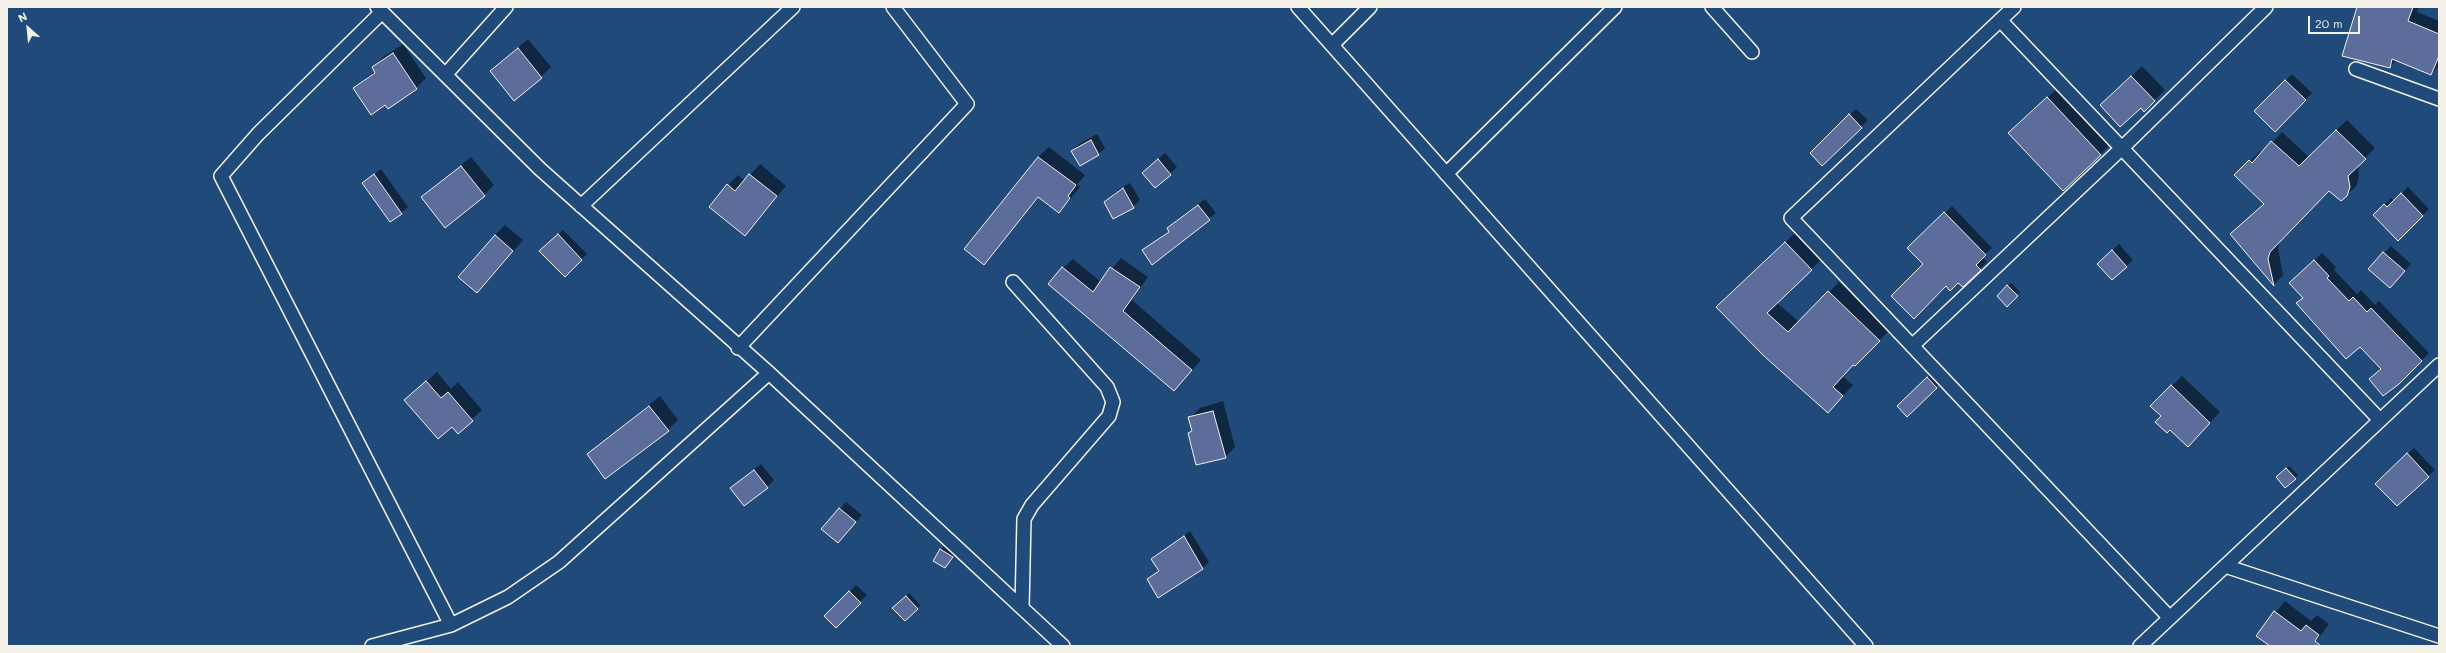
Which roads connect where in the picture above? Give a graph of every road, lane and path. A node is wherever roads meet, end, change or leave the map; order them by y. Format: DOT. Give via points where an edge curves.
graph roads {
  1 [pos="506,7"];
  2 [pos="793,7"];
  3 [pos="893,7"];
  4 [pos="1298,7"];
  5 [pos="1370,7"];
  6 [pos="1615,7"];
  7 [pos="1712,7"];
  8 [pos="2014,7"];
  9 [pos="2266,7"];
  10 [pos="380,10"];
  11 [pos="2000,20"];
  12 [pos="1332,45"];
  13 [pos="1752,52"];
  14 [pos="2356,69"];
  15 [pos="446,74"];
  16 [pos="2439,99"];
  17 [pos="2121,149"];
  18 [pos="1446,174"];
  19 [pos="581,206"];
  20 [pos="1013,282"];
  21 [pos="1912,346"];
  22 [pos="738,348"];
  23 [pos="2439,365"];
  24 [pos="768,374"];
  25 [pos="2380,420"];
  26 [pos="2226,566"];
  27 [pos="1022,608"];
  28 [pos="2170,618"];
  29 [pos="451,624"];
  30 [pos="2439,636"];
  31 [pos="372,646"];
  32 [pos="1063,646"];
  33 [pos="1866,646"];
  34 [pos="2140,646"];
  1 -- 15 [label="street"];
  2 -- 19 [label="street"];
  3 -- 22 [label="street" via="967,104"];
  4 -- 12 [label="street"];
  5 -- 12 [label="street"];
  6 -- 18 [label="street"];
  7 -- 13 [label="street"];
  8 -- 11 [label="street"];
  9 -- 17 [label="street"];
  10 -- 15 [label="street"];
  10 -- 29 [label="street" via="258,134 221,176"];
  11 -- 17 [label="street"];
  11 -- 21 [label="street" via="1791,218"];
  12 -- 18 [label="street"];
  14 -- 16 [label="street"];
  15 -- 19 [label="street" via="540,169"];
  17 -- 21 [label="street"];
  17 -- 25 [label="street"];
  18 -- 33 [label="street"];
  19 -- 22 [label="street"];
  20 -- 27 [label="street" via="1107,387 1113,402 1109,416 1032,505 1024,519"];
  21 -- 28 [label="street"];
  22 -- 24 [label="street"];
  23 -- 25 [label="street"];
  24 -- 27 [label="street"];
  24 -- 29 [label="street" via="559,562 508,597"];
  25 -- 26 [label="street"];
  26 -- 28 [label="street"];
  26 -- 30 [label="street"];
  27 -- 32 [label="street"];
  28 -- 34 [label="street"];
  29 -- 31 [label="street"];
}
